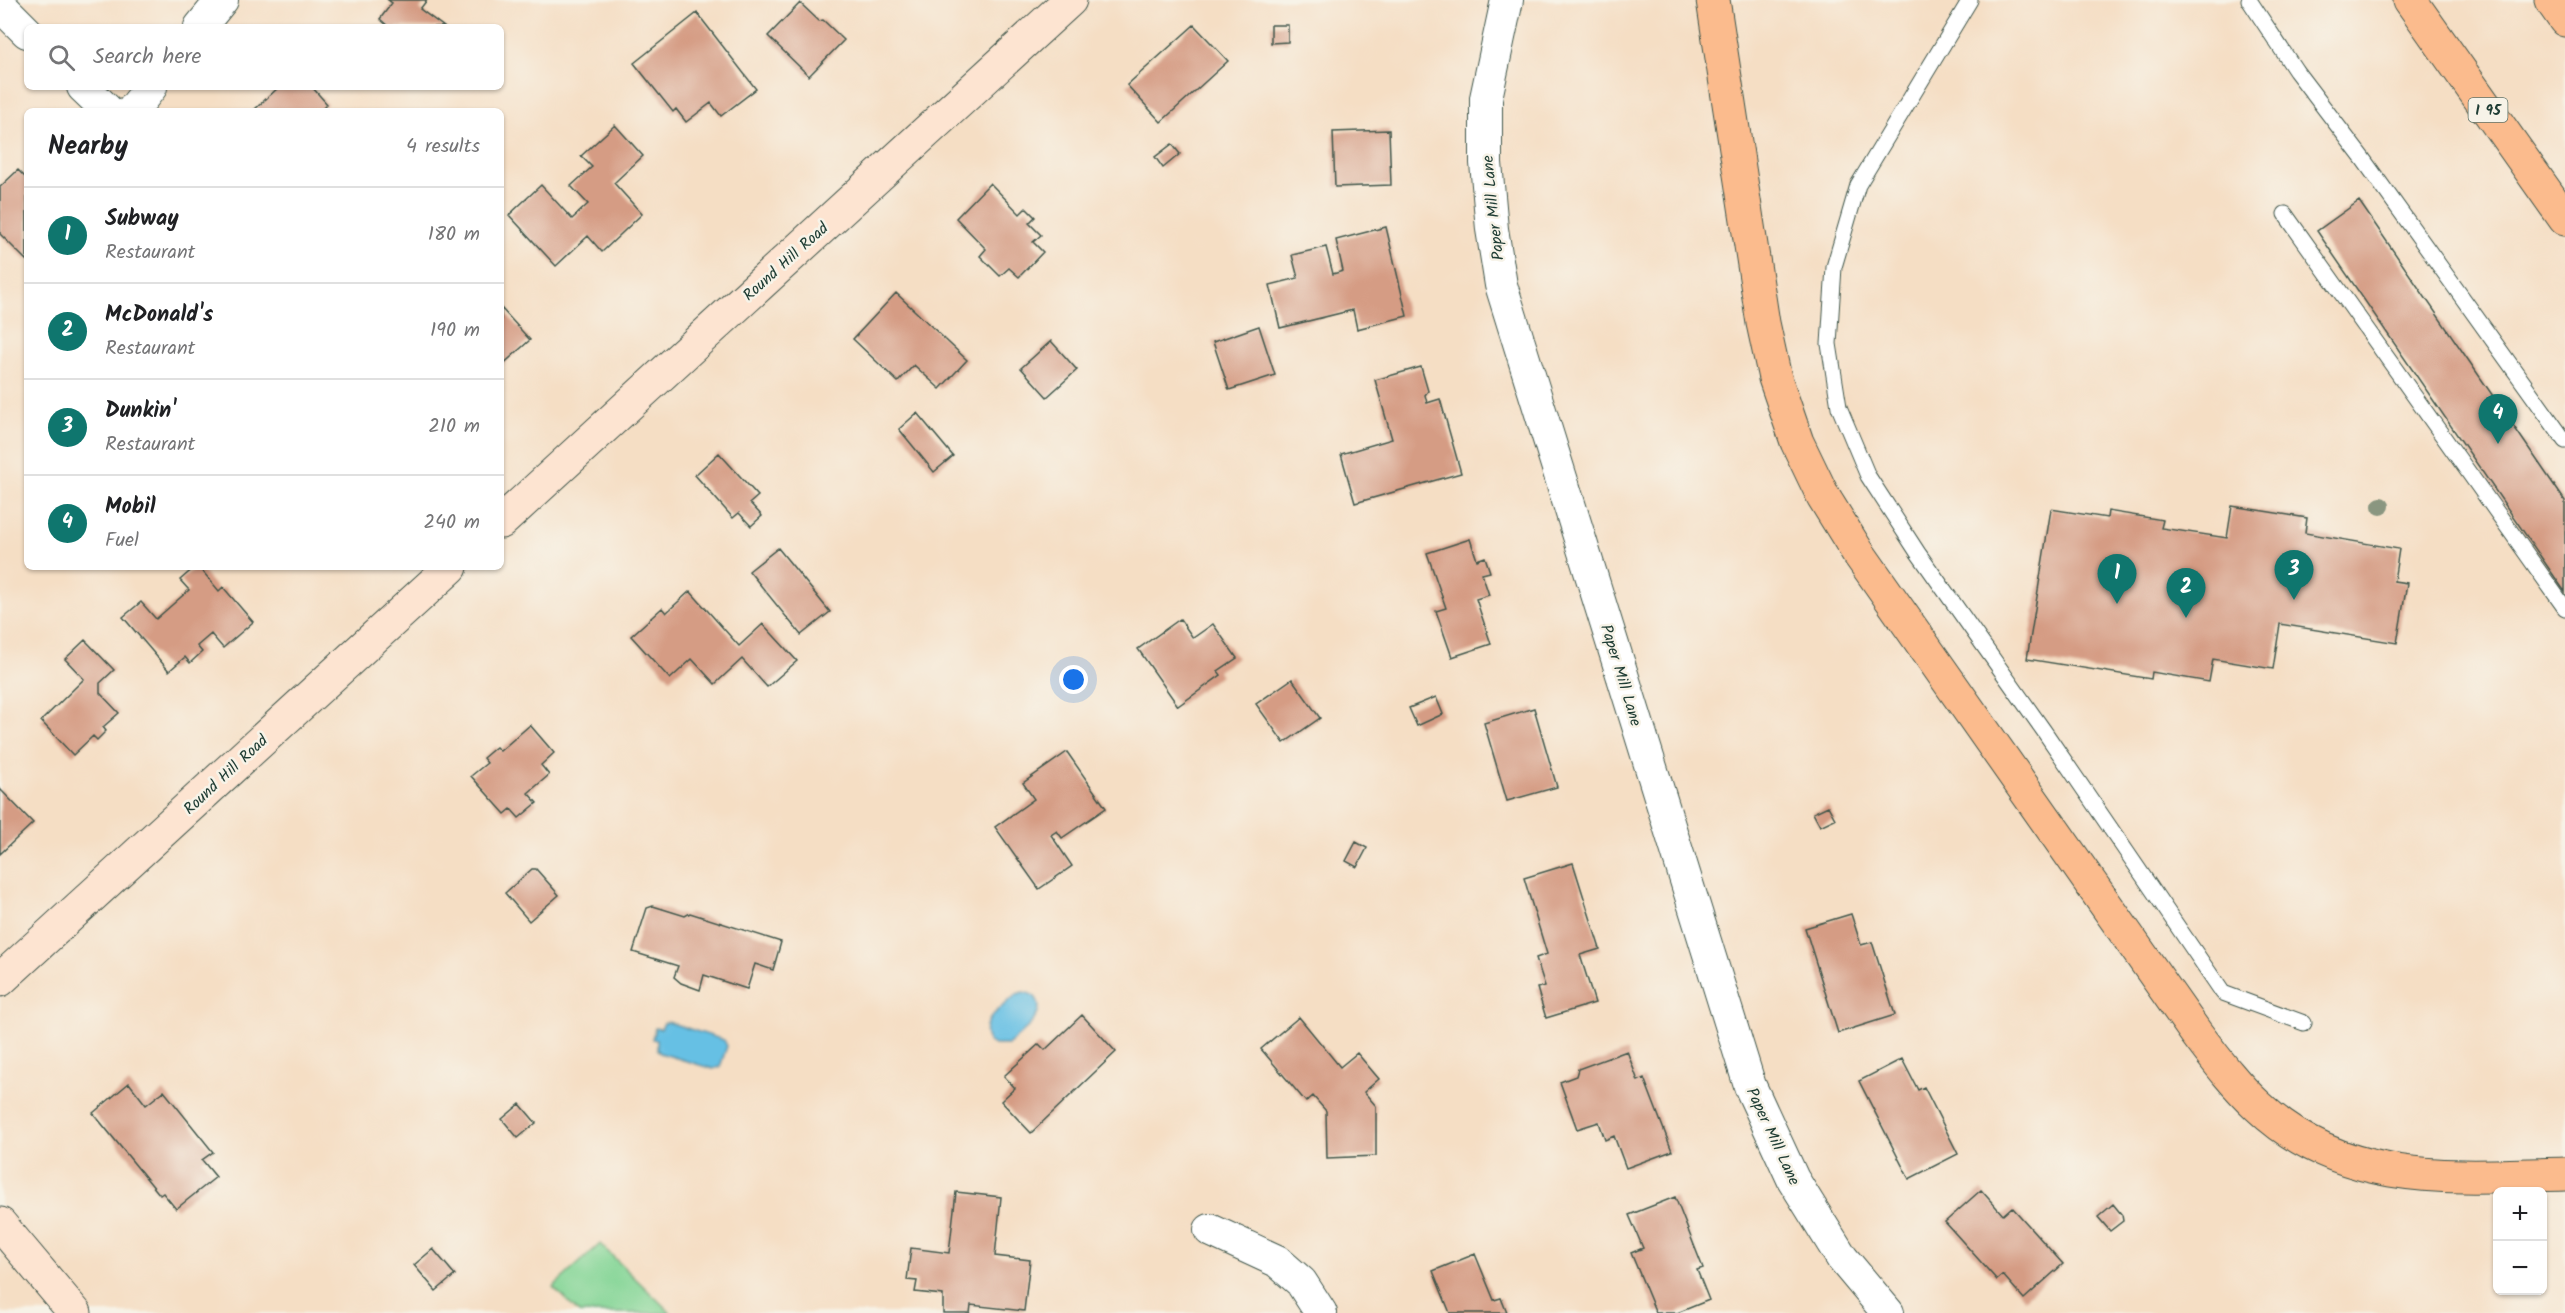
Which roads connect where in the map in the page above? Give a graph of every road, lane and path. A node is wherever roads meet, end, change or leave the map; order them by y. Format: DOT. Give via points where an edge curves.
graph roads {
  1 [pos="222,0"];
  2 [pos="1070,0"];
  3 [pos="1507,0"];
  4 [pos="1713,0"];
  5 [pos="1970,0"];
  6 [pos="2249,0"];
  7 [pos="2410,0"];
  8 [pos="2551,0"];
  9 [pos="0,5"];
  10 [pos="2565,20"];
  11 [pos="202,24"];
  12 [pos="24,29"];
  13 [pos="86,90"];
  14 [pos="149,90"];
  15 [pos="105,108"];
  16 [pos="134,108"];
  17 [pos="2285,214"];
  18 [pos="2565,219"];
  19 [pos="2565,441"];
  20 [pos="504,519"];
  21 [pos="448,570"];
  22 [pos="2565,608"];
  23 [pos="0,980"];
  24 [pos="2304,1023"];
  25 [pos="2565,1174"];
  26 [pos="0,1224"];
  27 [pos="1210,1230"];
  28 [pos="75,1313"];
  29 [pos="1321,1313"];
  30 [pos="1888,1313"];
  1 -- 11 [label="street"];
  2 -- 20 [label="main road, Round Hill Road"];
  3 -- 30 [label="street, Paper Mill Lane" via="1486,98 1486,163 1501,285 1750,1086 1793,1179 1842,1258"];
  4 -- 25 [label="highway" via="1763,323 1775,378 1797,442 1823,496 1857,551 2196,1033 2258,1107 2293,1135 2331,1155 2409,1174"];
  5 -- 24 [label="lane" via="1858,185 1834,267 1829,344 1839,407 1868,476 1886,504 2223,993"];
  6 -- 19 [label="lane" via="2295,71 2363,159"];
  7 -- 18 [label="highway, I 95"];
  8 -- 10 [label="highway"];
  9 -- 12 [label="street"];
  13 -- 15 [label="street"];
  14 -- 16 [label="street"];
  17 -- 22 [label="lane"];
  21 -- 23 [label="main road, Round Hill Road"];
  26 -- 28 [label="main road"];
  27 -- 29 [label="street" via="1277,1261 1301,1281"];
}
